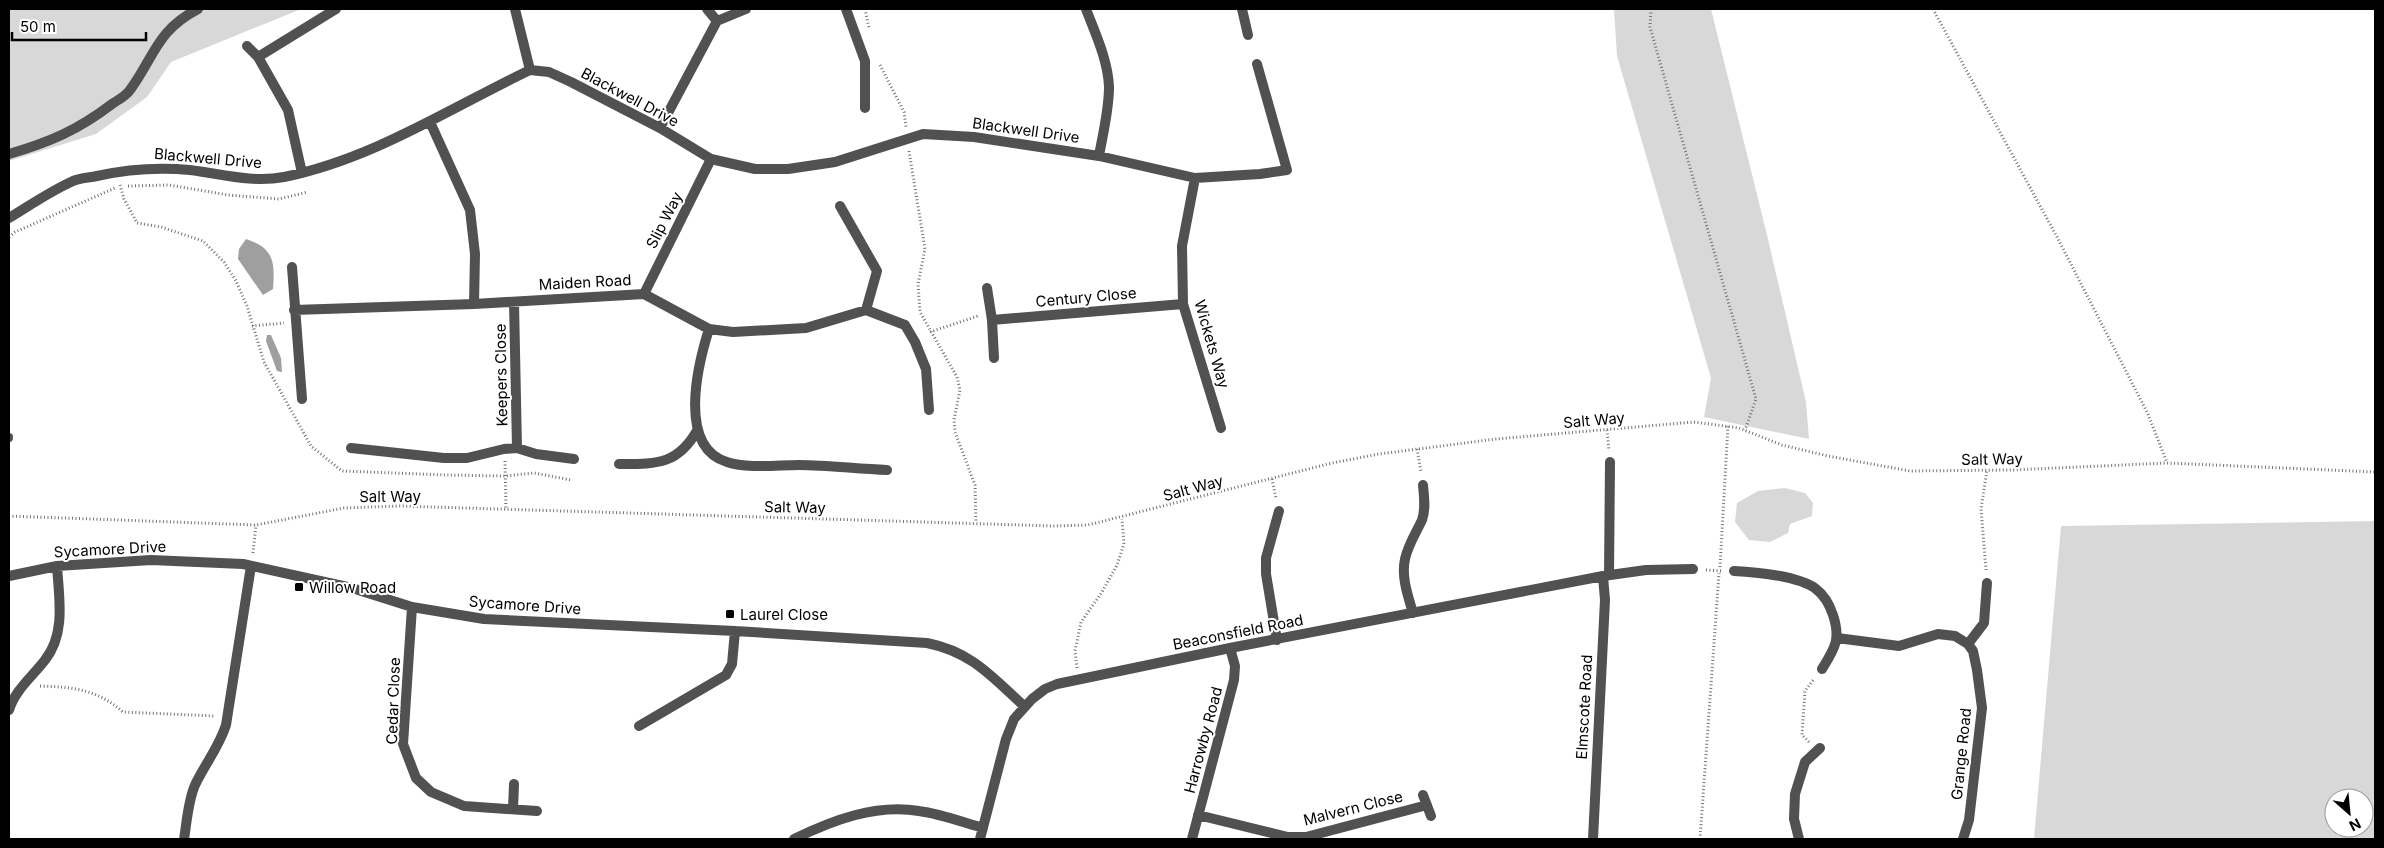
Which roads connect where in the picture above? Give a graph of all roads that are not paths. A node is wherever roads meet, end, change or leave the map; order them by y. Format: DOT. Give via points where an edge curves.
graph roads {
  1 [pos="198,9"];
  2 [pos="336,9"];
  3 [pos="515,9"];
  4 [pos="707,9"];
  5 [pos="746,9"];
  6 [pos="846,9"];
  7 [pos="1086,9"];
  8 [pos="1242,9"];
  9 [pos="717,21"];
  10 [pos="1248,35"];
  11 [pos="247,46"];
  12 [pos="258,57"];
  13 [pos="1257,64"];
  14 [pos="530,70"];
  15 [pos="865,108"];
  16 [pos="430,122"];
  17 [pos="660,128"];
  18 [pos="9,154"];
  19 [pos="1099,156"];
  20 [pos="711,159"];
  21 [pos="302,173"];
  22 [pos="1195,178"];
  23 [pos="840,206"];
  24 [pos="9,218"];
  25 [pos="292,267"];
  26 [pos="987,288"];
  27 [pos="644,294"];
  28 [pos="514,302"];
  29 [pos="474,304"];
  30 [pos="1183,304"];
  31 [pos="294,310"];
  32 [pos="866,310"];
  33 [pos="992,316"];
  34 [pos="709,329"];
  35 [pos="994,358"];
  36 [pos="302,399"];
  37 [pos="929,410"];
  38 [pos="698,428"];
  39 [pos="1221,428"];
  40 [pos="351,448"];
  41 [pos="518,448"];
  42 [pos="574,459"];
  43 [pos="1610,462"];
  44 [pos="618,464"];
  45 [pos="887,470"];
  46 [pos="1423,485"];
  47 [pos="1279,511"];
  48 [pos="57,566"];
  49 [pos="252,566"];
  50 [pos="1693,570"];
  51 [pos="1734,570"];
  52 [pos="9,576"];
  53 [pos="1606,576"];
  54 [pos="1987,583"];
  55 [pos="412,607"];
  56 [pos="1413,613"];
  57 [pos="735,631"];
  58 [pos="1837,638"];
  59 [pos="1277,640"];
  60 [pos="1968,644"];
  61 [pos="1230,648"];
  62 [pos="1822,668"];
  63 [pos="1025,707"];
  64 [pos="9,710"];
  65 [pos="638,726"];
  66 [pos="1820,748"];
  67 [pos="514,784"];
  68 [pos="1423,795"];
  69 [pos="1427,805"];
  70 [pos="513,809"];
  71 [pos="537,811"];
  72 [pos="1198,815"];
  73 [pos="1431,816"];
  74 [pos="983,828"];
  75 [pos="184,839"];
  76 [pos="794,839"];
  77 [pos="980,839"];
  78 [pos="1192,839"];
  79 [pos="1593,839"];
  80 [pos="1798,839"];
  81 [pos="1964,839"];
  1 -- 18 [label="street" via="171,26 159,40 129,92 60,138"];
  2 -- 12 [label="street"];
  3 -- 14 [label="street"];
  4 -- 9 [label="street"];
  5 -- 9 [label="street"];
  6 -- 15 [label="street" via="865,61"];
  7 -- 19 [label="street" via="1103,57 1109,86"];
  8 -- 10 [label="street"];
  9 -- 17 [label="street"];
  11 -- 12 [label="street"];
  12 -- 21 [label="street" via="288,110"];
  13 -- 22 [label="street, Blackwell Drive" via="1287,170"];
  14 -- 16 [label="street, Blackwell Drive"];
  14 -- 17 [label="street, Blackwell Drive" via="549,72"];
  16 -- 21 [label="street, Blackwell Drive" via="393,140"];
  16 -- 29 [label="street" via="470,210 475,254"];
  17 -- 20 [label="street, Blackwell Drive"];
  19 -- 20 [label="street, Blackwell Drive" via="974,137 923,134 835,162 788,169 755,170"];
  19 -- 22 [label="street, Blackwell Drive"];
  20 -- 27 [label="street, Slip Way"];
  21 -- 24 [label="street, Blackwell Drive" via="234,179 170,168 126,169 72,181"];
  22 -- 30 [label="street, Wickets Way" via="1182,246"];
  23 -- 32 [label="street" via="877,271"];
  25 -- 31 [label="street"];
  26 -- 33 [label="street"];
  27 -- 28 [label="street, Maiden Road"];
  27 -- 34 [label="street, Maiden Road"];
  28 -- 29 [label="street, Maiden Road"];
  28 -- 41 [label="street, Keepers Close"];
  29 -- 31 [label="street, Maiden Road"];
  30 -- 33 [label="street, Century Close"];
  30 -- 39 [label="street, Wickets Way"];
  31 -- 36 [label="street"];
  32 -- 34 [label="street, Maiden Road" via="806,328 733,332"];
  32 -- 37 [label="street" via="905,325 926,369"];
  33 -- 35 [label="street"];
  34 -- 38 [label="street" via="699,360 696,391"];
  38 -- 44 [label="street" via="689,444 668,461"];
  38 -- 45 [label="street" via="712,455 727,462"];
  40 -- 41 [label="street" via="444,458 467,458"];
  41 -- 42 [label="street"];
  43 -- 53 [label="street, Elmscote Road"];
  46 -- 56 [label="street" via="1425,504 1422,518 1405,560 1404,579"];
  47 -- 59 [label="street" via="1266,558"];
  48 -- 49 [label="street, Sycamore Drive" via="151,560"];
  48 -- 52 [label="street, Sycamore Drive"];
  48 -- 64 [label="street" via="59,633 46,660 25,683"];
  49 -- 55 [label="street, Sycamore Drive" via="352,588"];
  49 -- 75 [label="street" via="227,717 220,742 189,803"];
  50 -- 53 [label="street, Beaconsfield Road" via="1661,569"];
  51 -- 58 [label="street" via="1767,573 1816,588 1831,609"];
  53 -- 56 [label="street, Beaconsfield Road"];
  53 -- 79 [label="street, Elmscote Road"];
  54 -- 60 [label="street" via="1984,623"];
  55 -- 57 [label="street, Sycamore Drive" via="484,619"];
  55 -- 70 [label="street, Cedar Close" via="403,744 416,778 431,792 464,806"];
  56 -- 59 [label="street, Beaconsfield Road"];
  57 -- 63 [label="street, Sycamore Drive" via="927,643 945,647 964,654"];
  57 -- 65 [label="street" via="732,664 726,675"];
  58 -- 60 [label="street" via="1899,646 1938,634 1955,636"];
  58 -- 62 [label="street"];
  59 -- 61 [label="street, Beaconsfield Road"];
  60 -- 81 [label="street, Grange Road" via="1973,651 1982,708"];
  61 -- 63 [label="street, Beaconsfield Road" via="1078,679 1045,689"];
  61 -- 72 [label="street, Harrowby Road" via="1235,666 1234,680"];
  63 -- 74 [label="street, Beaconsfield Road" via="1014,720 1006,739"];
  66 -- 80 [label="street" via="1805,762 1795,794 1794,819"];
  67 -- 70 [label="street"];
  68 -- 69 [label="street, Malvern Close"];
  69 -- 72 [label="street, Malvern Close" via="1306,837 1288,837"];
  69 -- 73 [label="street, Malvern Close"];
  70 -- 71 [label="street, Cedar Close"];
  72 -- 78 [label="street, Harrowby Road"];
  74 -- 76 [label="street" via="920,811 895,810 846,816"];
  74 -- 77 [label="street, Beaconsfield Road"];
}
